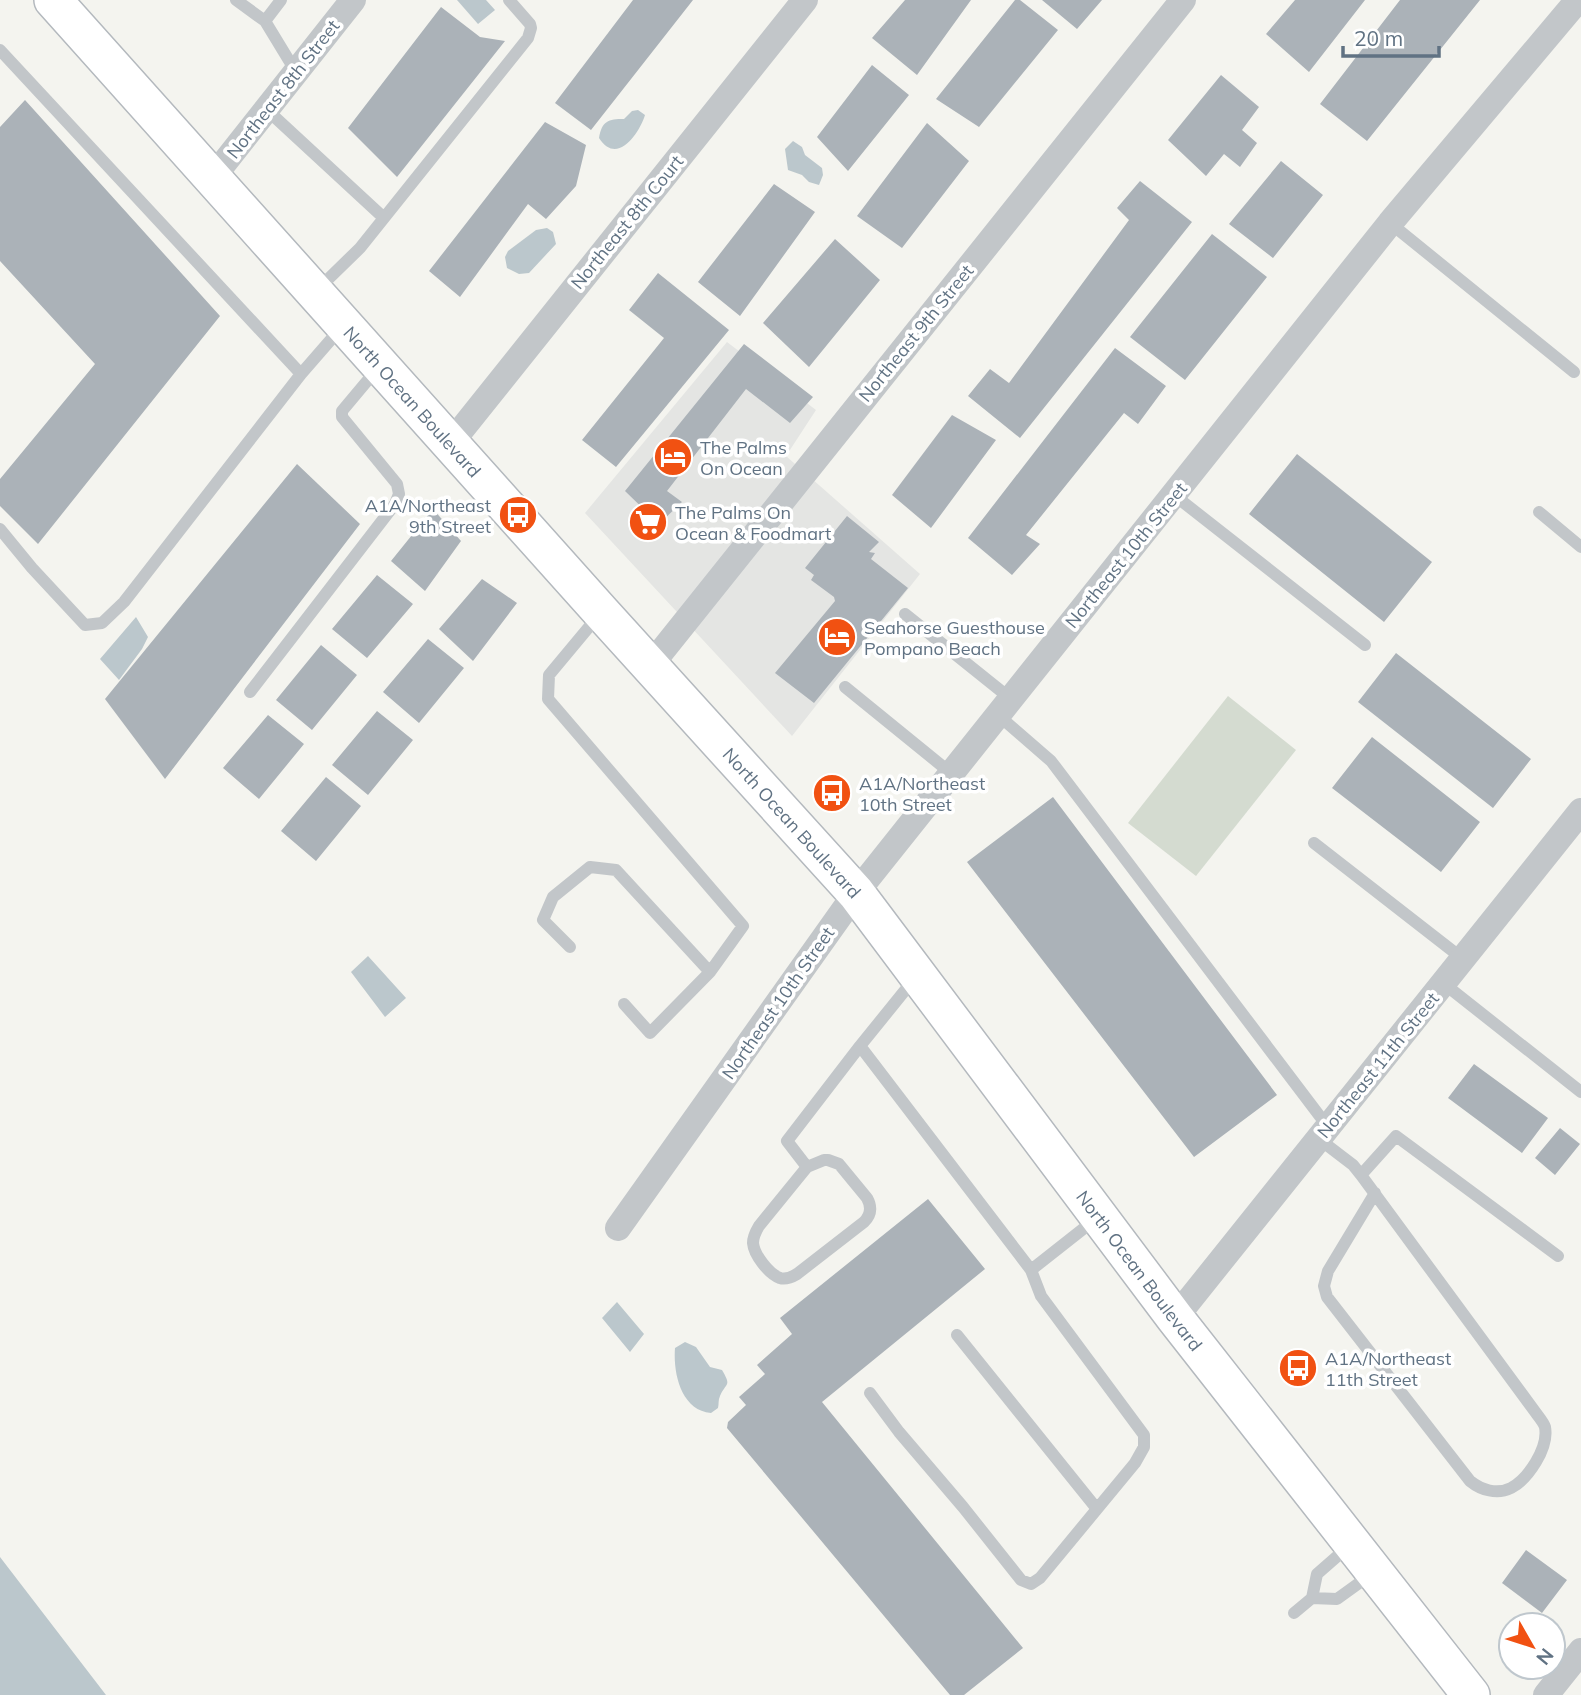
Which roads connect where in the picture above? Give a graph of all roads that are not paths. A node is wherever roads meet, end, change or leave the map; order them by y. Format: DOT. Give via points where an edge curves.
graph roads {
  1 [pos="53,0"];
  2 [pos="236,0"];
  3 [pos="281,0"];
  4 [pos="353,0"];
  5 [pos="509,0"];
  6 [pos="805,0"];
  7 [pos="1183,0"];
  8 [pos="1578,0"];
  9 [pos="265,21"];
  10 [pos="0,50"];
  11 [pos="296,72"];
  12 [pos="266,109"];
  13 [pos="213,177"];
  14 [pos="384,218"];
  15 [pos="1390,223"];
  16 [pos="315,292"];
  17 [pos="344,324"];
  18 [pos="380,365"];
  19 [pos="1574,372"];
  20 [pos="300,374"];
  21 [pos="450,444"];
  22 [pos="1174,495"];
  23 [pos="1539,512"];
  24 [pos="0,529"];
  25 [pos="1581,547"];
  26 [pos="602,612"];
  27 [pos="905,614"];
  28 [pos="1365,645"];
  29 [pos="650,666"];
  30 [pos="845,687"];
  31 [pos="250,692"];
  32 [pos="1004,707"];
  33 [pos="952,774"];
  34 [pos="1581,811"];
  35 [pos="1314,843"];
  36 [pos="856,893"];
  37 [pos="570,947"];
  38 [pos="1463,959"];
  39 [pos="710,972"];
  40 [pos="918,975"];
  41 [pos="1443,983"];
  42 [pos="624,1004"];
  43 [pos="860,1046"];
  44 [pos="1581,1093"];
  45 [pos="1323,1133"];
  46 [pos="807,1167"];
  47 [pos="1361,1175"];
  48 [pos="1375,1193"];
  49 [pos="1099,1217"];
  50 [pos="618,1227"];
  51 [pos="1558,1256"];
  52 [pos="1031,1269"];
  53 [pos="1175,1318"];
  54 [pos="957,1335"];
  55 [pos="870,1393"];
  56 [pos="1097,1509"];
  57 [pos="1352,1543"];
  58 [pos="1374,1573"];
  59 [pos="1312,1598"];
  60 [pos="1294,1613"];
  61 [pos="1581,1651"];
  62 [pos="1462,1689"];
  63 [pos="1546,1695"];
  1 -- 13 [label="main road, North Ocean Boulevard"];
  2 -- 9 [label="lane"];
  3 -- 9 [label="lane"];
  4 -- 11 [label="street, Northeast 8th Street"];
  5 -- 14 [label="lane" via="530,23 528,38"];
  6 -- 21 [label="street, Northeast 8th Court"];
  7 -- 29 [label="street, Northeast 9th Street"];
  8 -- 15 [label="street, Northeast 10th Street"];
  9 -- 11 [label="lane"];
  10 -- 20 [label="lane"];
  11 -- 12 [label="street, Northeast 8th Street"];
  12 -- 13 [label="street, Northeast 8th Street"];
  12 -- 14 [label="lane"];
  13 -- 16 [label="main road, North Ocean Boulevard"];
  14 -- 16 [label="lane"];
  15 -- 19 [label="lane"];
  15 -- 22 [label="street, Northeast 10th Street"];
  16 -- 17 [label="main road, North Ocean Boulevard"];
  17 -- 18 [label="main road, North Ocean Boulevard"];
  17 -- 20 [label="lane"];
  18 -- 21 [label="main road, North Ocean Boulevard"];
  18 -- 31 [label="lane" via="342,411 342,417 397,484 399,494"];
  20 -- 24 [label="lane" via="124,602 102,623 85,625"];
  21 -- 26 [label="main road, North Ocean Boulevard"];
  22 -- 28 [label="lane"];
  22 -- 32 [label="street, Northeast 10th Street"];
  23 -- 25 [label="lane"];
  26 -- 29 [label="main road, North Ocean Boulevard"];
  26 -- 39 [label="lane" via="549,675 548,699 743,926"];
  27 -- 32 [label="lane"];
  29 -- 36 [label="main road, North Ocean Boulevard"];
  30 -- 33 [label="lane"];
  32 -- 33 [label="street, Northeast 10th Street"];
  32 -- 45 [label="lane" via="1051,761"];
  33 -- 36 [label="street, Northeast 10th Street"];
  34 -- 38 [label="street, Northeast 11th Street"];
  35 -- 38 [label="lane"];
  36 -- 40 [label="main road, North Ocean Boulevard"];
  36 -- 50 [label="street, Northeast 10th Street"];
  37 -- 39 [label="lane" via="543,920 554,897 590,867 616,870"];
  38 -- 41 [label="street, Northeast 11th Street"];
  39 -- 42 [label="lane" via="650,1033"];
  40 -- 43 [label="lane"];
  40 -- 49 [label="main road, North Ocean Boulevard"];
  41 -- 44 [label="lane"];
  41 -- 45 [label="street, Northeast 11th Street"];
  43 -- 46 [label="lane" via="787,1141"];
  43 -- 52 [label="lane"];
  45 -- 47 [label="lane"];
  45 -- 53 [label="street, Northeast 11th Street"];
  46 -- 46 [label="lane" via="755,1234 759,1260 779,1278 797,1274 870,1214 867,1198 836,1162 824,1160"];
  47 -- 48 [label="lane"];
  47 -- 51 [label="lane" via="1396,1136"];
  48 -- 48 [label="lane" via="1545,1427 1534,1467 1510,1488 1493,1491 1470,1481 1327,1297 1328,1271"];
  49 -- 52 [label="lane"];
  49 -- 53 [label="main road, North Ocean Boulevard"];
  52 -- 56 [label="lane" via="1041,1296 1144,1435 1144,1447 1135,1463"];
  53 -- 57 [label="main road, North Ocean Boulevard"];
  54 -- 56 [label="lane"];
  55 -- 56 [label="lane" via="1021,1580 1031,1584 1040,1577"];
  57 -- 58 [label="main road, North Ocean Boulevard"];
  57 -- 59 [label="lane" via="1317,1574"];
  58 -- 59 [label="lane" via="1337,1599"];
  58 -- 62 [label="main road, North Ocean Boulevard"];
  59 -- 60 [label="lane"];
  61 -- 63 [label="street"];
}
